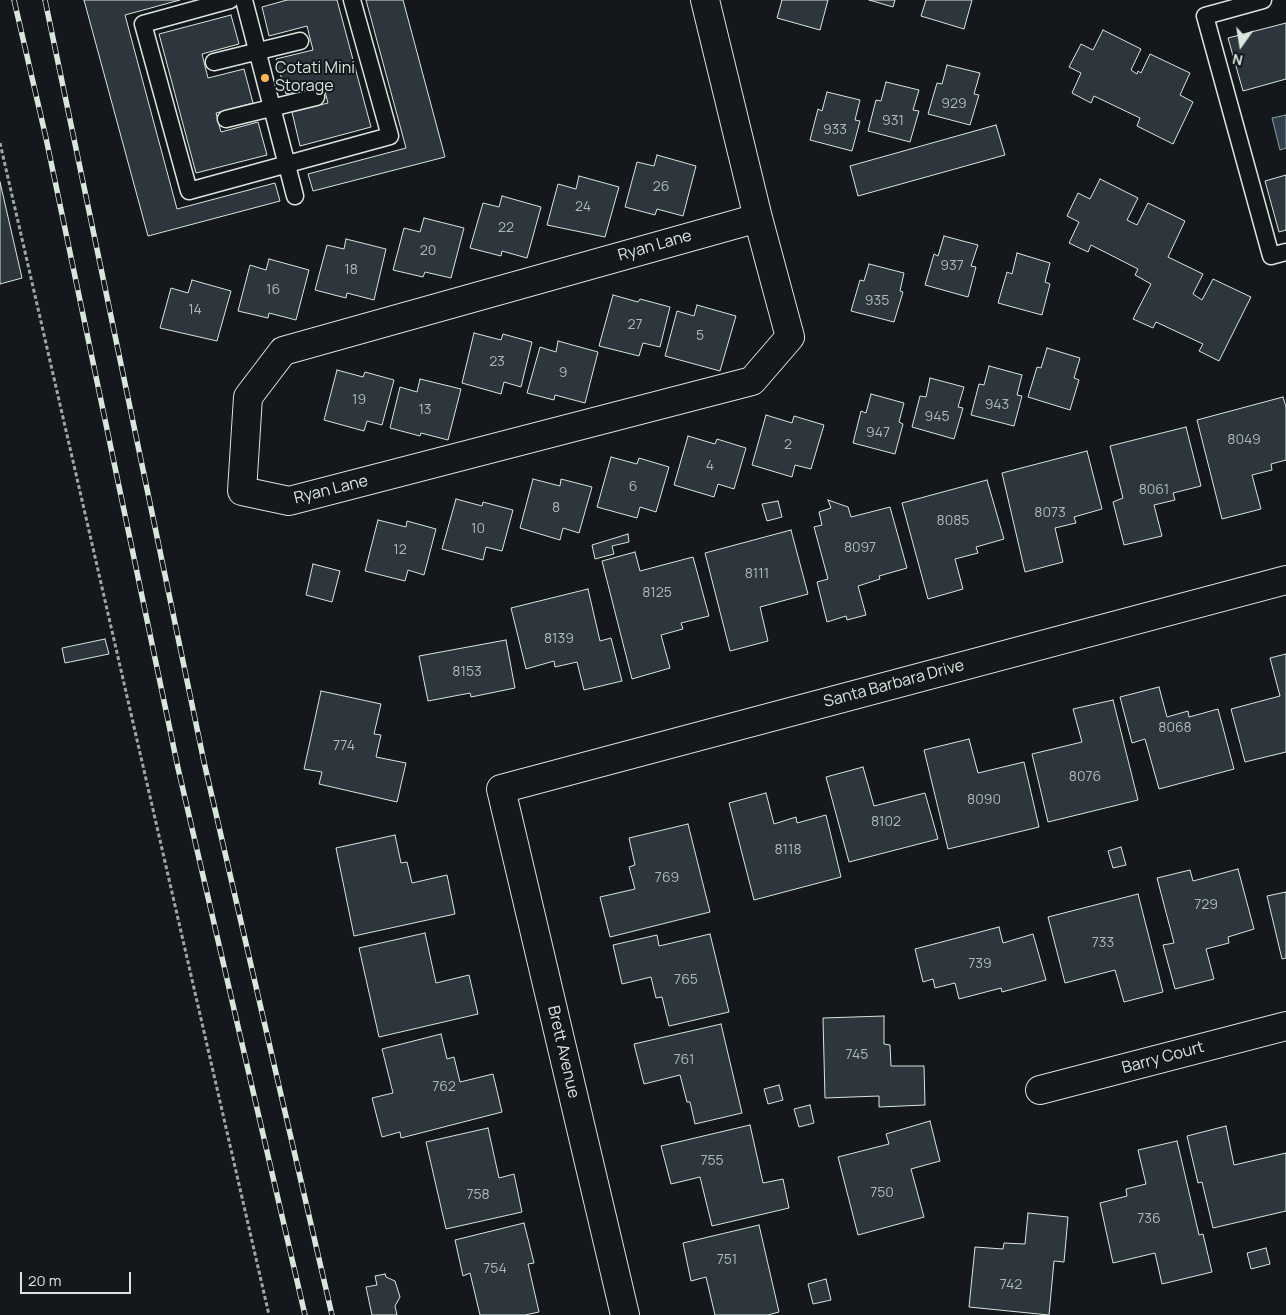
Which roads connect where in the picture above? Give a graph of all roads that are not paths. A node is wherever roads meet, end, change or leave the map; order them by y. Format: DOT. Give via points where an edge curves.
graph roads {
  1 [pos="230,0"];
  2 [pos="244,0"];
  3 [pos="352,0"];
  4 [pos="705,0"];
  5 [pos="1263,0"];
  6 [pos="300,41"];
  7 [pos="257,51"];
  8 [pos="214,62"];
  9 [pos="316,96"];
  10 [pos="272,108"];
  11 [pos="226,119"];
  12 [pos="287,165"];
  13 [pos="295,196"];
  14 [pos="758,218"];
  15 [pos="1286,252"];
  16 [pos="1286,580"];
  17 [pos="501,789"];
  18 [pos="1286,1026"];
  19 [pos="1040,1090"];
  20 [pos="625,1315"];
  1 -- 12 [label="lane" via="143,24 189,191"];
  2 -- 7 [label="lane"];
  3 -- 12 [label="lane" via="390,136"];
  4 -- 14 [label="street, Ryan Lane"];
  5 -- 15 [label="lane" via="1205,16 1271,256"];
  6 -- 7 [label="lane"];
  7 -- 8 [label="lane"];
  7 -- 10 [label="lane"];
  9 -- 10 [label="lane"];
  10 -- 11 [label="lane"];
  10 -- 12 [label="lane"];
  12 -- 13 [label="lane"];
  14 -- 14 [label="street, Ryan Lane" via="790,337 752,381 289,501 242,491 248,397 283,352"];
  16 -- 17 [label="street, Santa Barbara Drive"];
  17 -- 20 [label="street, Brett Avenue"];
  18 -- 19 [label="street, Barry Court"];
}
